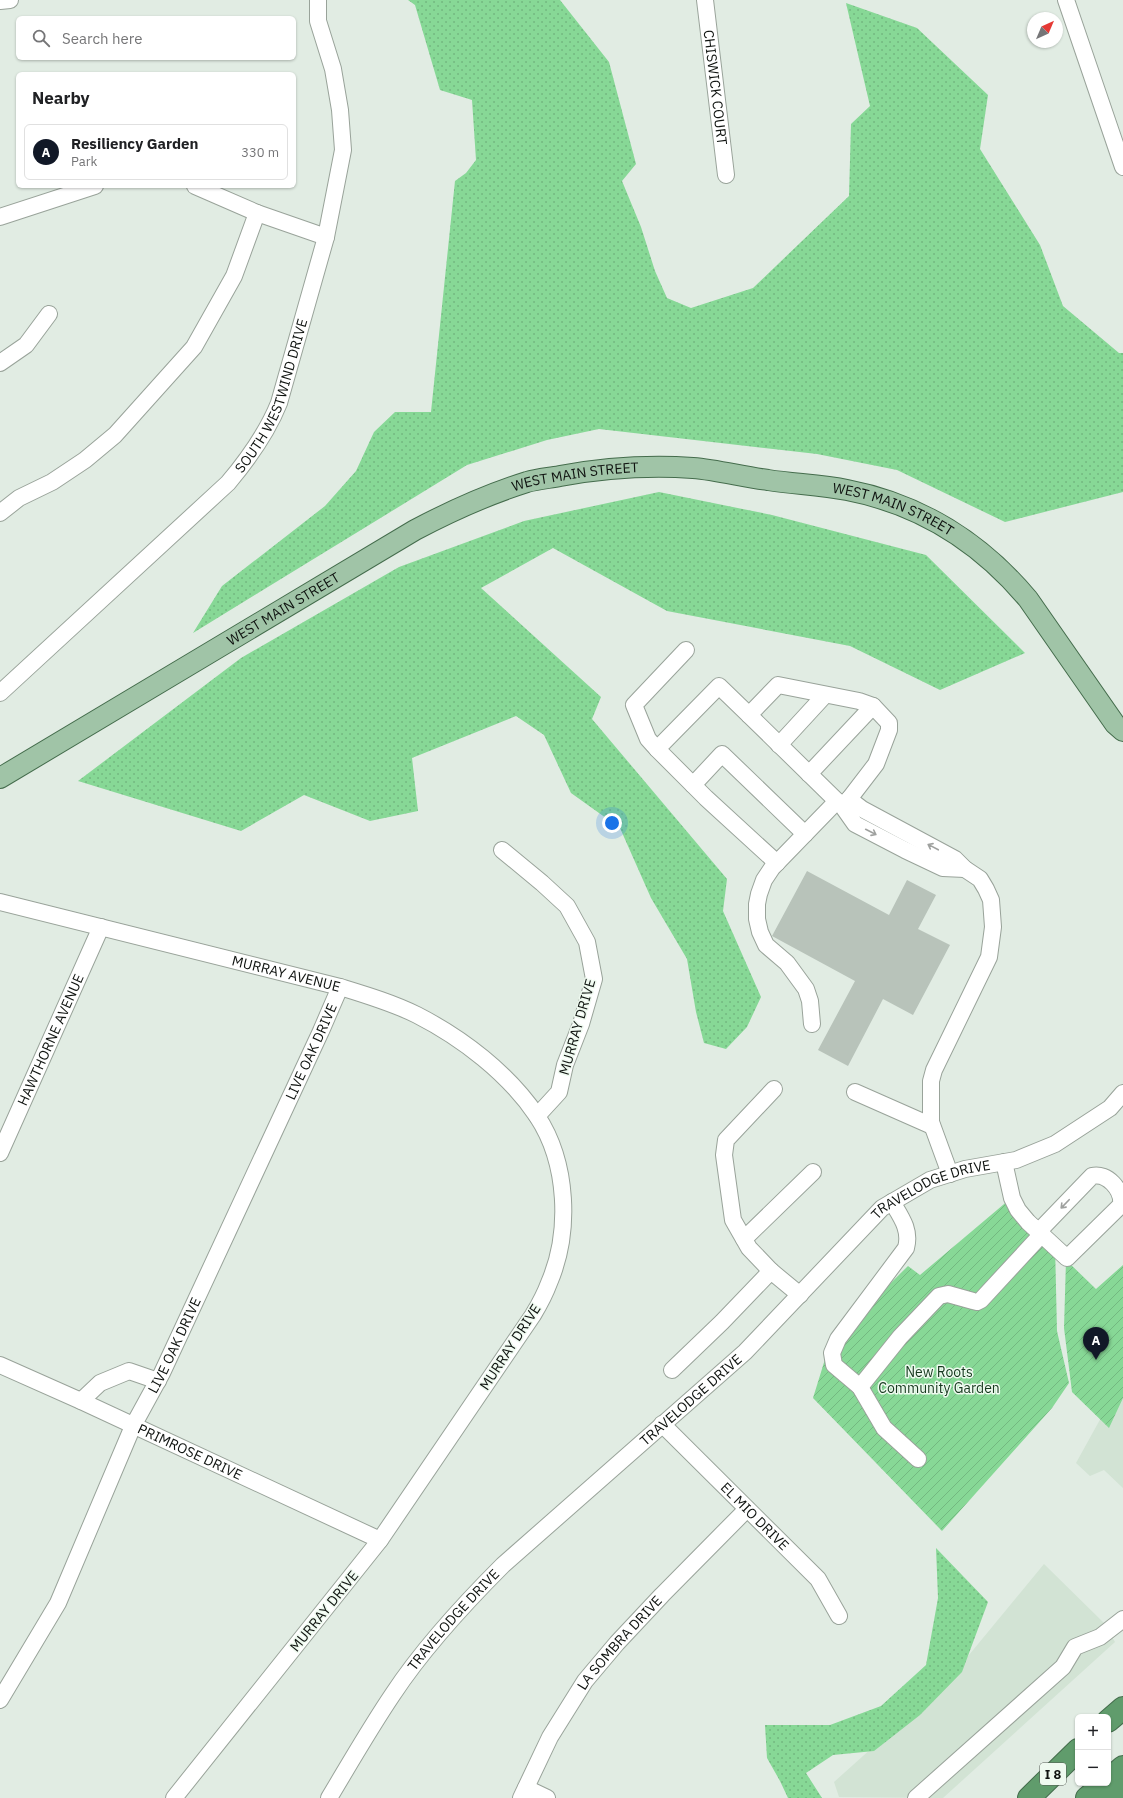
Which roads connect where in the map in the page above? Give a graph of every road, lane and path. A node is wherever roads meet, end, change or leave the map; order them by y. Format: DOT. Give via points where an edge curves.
graph roads {
  1 [pos="10,0"];
  2 [pos="318,0"];
  3 [pos="705,0"];
  4 [pos="1066,0"];
  5 [pos="0,2"];
  6 [pos="1123,167"];
  7 [pos="726,175"];
  8 [pos="88,188"];
  9 [pos="200,188"];
  10 [pos="257,213"];
  11 [pos="0,217"];
  12 [pos="326,237"];
  13 [pos="49,314"];
  14 [pos="0,363"];
  15 [pos="0,513"];
  16 [pos="686,650"];
  17 [pos="0,694"];
  18 [pos="825,694"];
  19 [pos="873,706"];
  20 [pos="749,715"];
  21 [pos="1123,731"];
  22 [pos="778,745"];
  23 [pos="657,749"];
  24 [pos="809,774"];
  25 [pos="0,778"];
  26 [pos="693,785"];
  27 [pos="843,802"];
  28 [pos="805,834"];
  29 [pos="502,850"];
  30 [pos="777,863"];
  31 [pos="0,902"];
  32 [pos="100,927"];
  33 [pos="340,987"];
  34 [pos="812,1024"];
  35 [pos="774,1089"];
  36 [pos="856,1092"];
  37 [pos="1123,1093"];
  38 [pos="537,1116"];
  39 [pos="932,1126"];
  40 [pos="0,1153"];
  41 [pos="1004,1162"];
  42 [pos="812,1172"];
  43 [pos="950,1174"];
  44 [pos="892,1202"];
  45 [pos="1040,1233"];
  46 [pos="744,1239"];
  47 [pos="771,1271"];
  48 [pos="800,1295"];
  49 [pos="0,1365"];
  50 [pos="672,1370"];
  51 [pos="158,1381"];
  52 [pos="860,1387"];
  53 [pos="82,1401"];
  54 [pos="662,1424"];
  55 [pos="133,1426"];
  56 [pos="918,1459"];
  57 [pos="747,1509"];
  58 [pos="380,1540"];
  59 [pos="839,1616"];
  60 [pos="1123,1618"];
  61 [pos="0,1700"];
  62 [pos="1075,1753"];
  63 [pos="1123,1767"];
  64 [pos="1111,1777"];
  65 [pos="1101,1786"];
  66 [pos="1123,1788"];
  67 [pos="524,1793"];
  68 [pos="174,1798"];
  69 [pos="329,1798"];
  70 [pos="547,1798"];
  71 [pos="916,1798"];
  72 [pos="1028,1798"];
  73 [pos="1087,1798"];
  74 [pos="1109,1798"];
  1 -- 5 [label="street"];
  2 -- 12 [label="street, SOUTH WESTWIND DRIVE" via="318,21 333,69 340,110 343,150"];
  3 -- 7 [label="street, CHISWICK COURT"];
  4 -- 6 [label="street"];
  8 -- 11 [label="street"];
  9 -- 10 [label="street"];
  10 -- 12 [label="street"];
  10 -- 15 [label="street" via="234,276 194,347 116,435 79,465 19,498"];
  12 -- 17 [label="street, SOUTH WESTWIND DRIVE" via="279,403 258,445 228,483"];
  13 -- 14 [label="street" via="26,345"];
  16 -- 23 [label="street" via="634,705 648,739"];
  18 -- 19 [label="street"];
  18 -- 20 [label="street" via="778,685"];
  18 -- 22 [label="street"];
  19 -- 24 [label="street"];
  19 -- 27 [label="street" via="889,723 889,730 876,764"];
  20 -- 22 [label="street"];
  20 -- 23 [label="street" via="719,686"];
  21 -- 25 [label="main road, WEST MAIN STREET" via="1013,581 977,549 937,522 893,502 846,490 694,468 637,467 588,471 528,481 450,512 408,534"];
  22 -- 24 [label="street"];
  23 -- 26 [label="street"];
  24 -- 27 [label="street"];
  26 -- 28 [label="street" via="722,754"];
  26 -- 30 [label="street"];
  27 -- 28 [label="street"];
  27 -- 39 [label="street" via="855,824 943,868 965,869 980,879 990,900 993,927 989,957 934,1070 931,1081"];
  28 -- 30 [label="street"];
  29 -- 38 [label="street, MURRAY DRIVE" via="566,906 587,942 594,979 581,1024 565,1065 559,1092"];
  30 -- 34 [label="street" via="764,880 757,904 757,919 766,945 787,963 806,989"];
  31 -- 32 [label="street, MURRAY AVENUE"];
  32 -- 33 [label="street, MURRAY AVENUE"];
  32 -- 40 [label="street, HAWTHORNE AVENUE"];
  33 -- 38 [label="street, MURRAY AVENUE" via="393,1004 453,1037 503,1077"];
  33 -- 51 [label="street, LIVE OAK DRIVE" via="322,1031"];
  35 -- 46 [label="street" via="726,1140 724,1156 732,1220"];
  36 -- 39 [label="street"];
  37 -- 41 [label="street, TRAVELODGE DRIVE" via="1110,1108 1055,1144 1016,1160"];
  38 -- 58 [label="street, MURRAY DRIVE" via="553,1152 562,1190 561,1240 550,1282 533,1315"];
  39 -- 43 [label="street"];
  41 -- 43 [label="street, TRAVELODGE DRIVE"];
  41 -- 45 [label="street" via="1012,1198 1018,1210"];
  42 -- 46 [label="street"];
  43 -- 44 [label="street, TRAVELODGE DRIVE" via="930,1180"];
  44 -- 48 [label="street, TRAVELODGE DRIVE" via="882,1208"];
  44 -- 52 [label="street" via="908,1230 906,1248 838,1340 832,1353 834,1365"];
  45 -- 45 [label="street, one-way" via="1065,1257 1070,1258 1120,1204 1120,1191 1104,1176 1092,1176"];
  45 -- 52 [label="street" via="981,1300 977,1302 948,1294 939,1296 900,1336"];
  46 -- 47 [label="street"];
  47 -- 48 [label="street"];
  47 -- 50 [label="street"];
  48 -- 54 [label="street, TRAVELODGE DRIVE" via="746,1352"];
  49 -- 53 [label="street, PRIMROSE DRIVE"];
  51 -- 53 [label="street" via="129,1371 100,1383"];
  51 -- 55 [label="street, LIVE OAK DRIVE"];
  52 -- 56 [label="street" via="884,1428"];
  53 -- 55 [label="street, PRIMROSE DRIVE"];
  54 -- 57 [label="street, EL MIO DRIVE"];
  54 -- 69 [label="street, TRAVELODGE DRIVE" via="503,1565 445,1626 393,1694"];
  55 -- 58 [label="street, PRIMROSE DRIVE"];
  55 -- 61 [label="street, LIVE OAK DRIVE" via="58,1603"];
  57 -- 59 [label="street, EL MIO DRIVE" via="818,1579"];
  57 -- 67 [label="street, LA SOMBRA DRIVE" via="662,1595 586,1681 550,1737"];
  58 -- 68 [label="street, MURRAY DRIVE"];
  60 -- 71 [label="street" via="1100,1637 1075,1647 1063,1667"];
  62 -- 72 [label="highway, I 8"];
  63 -- 64 [label="highway"];
  65 -- 73 [label="highway"];
  66 -- 74 [label="highway"];
  67 -- 70 [label="street"];
}
